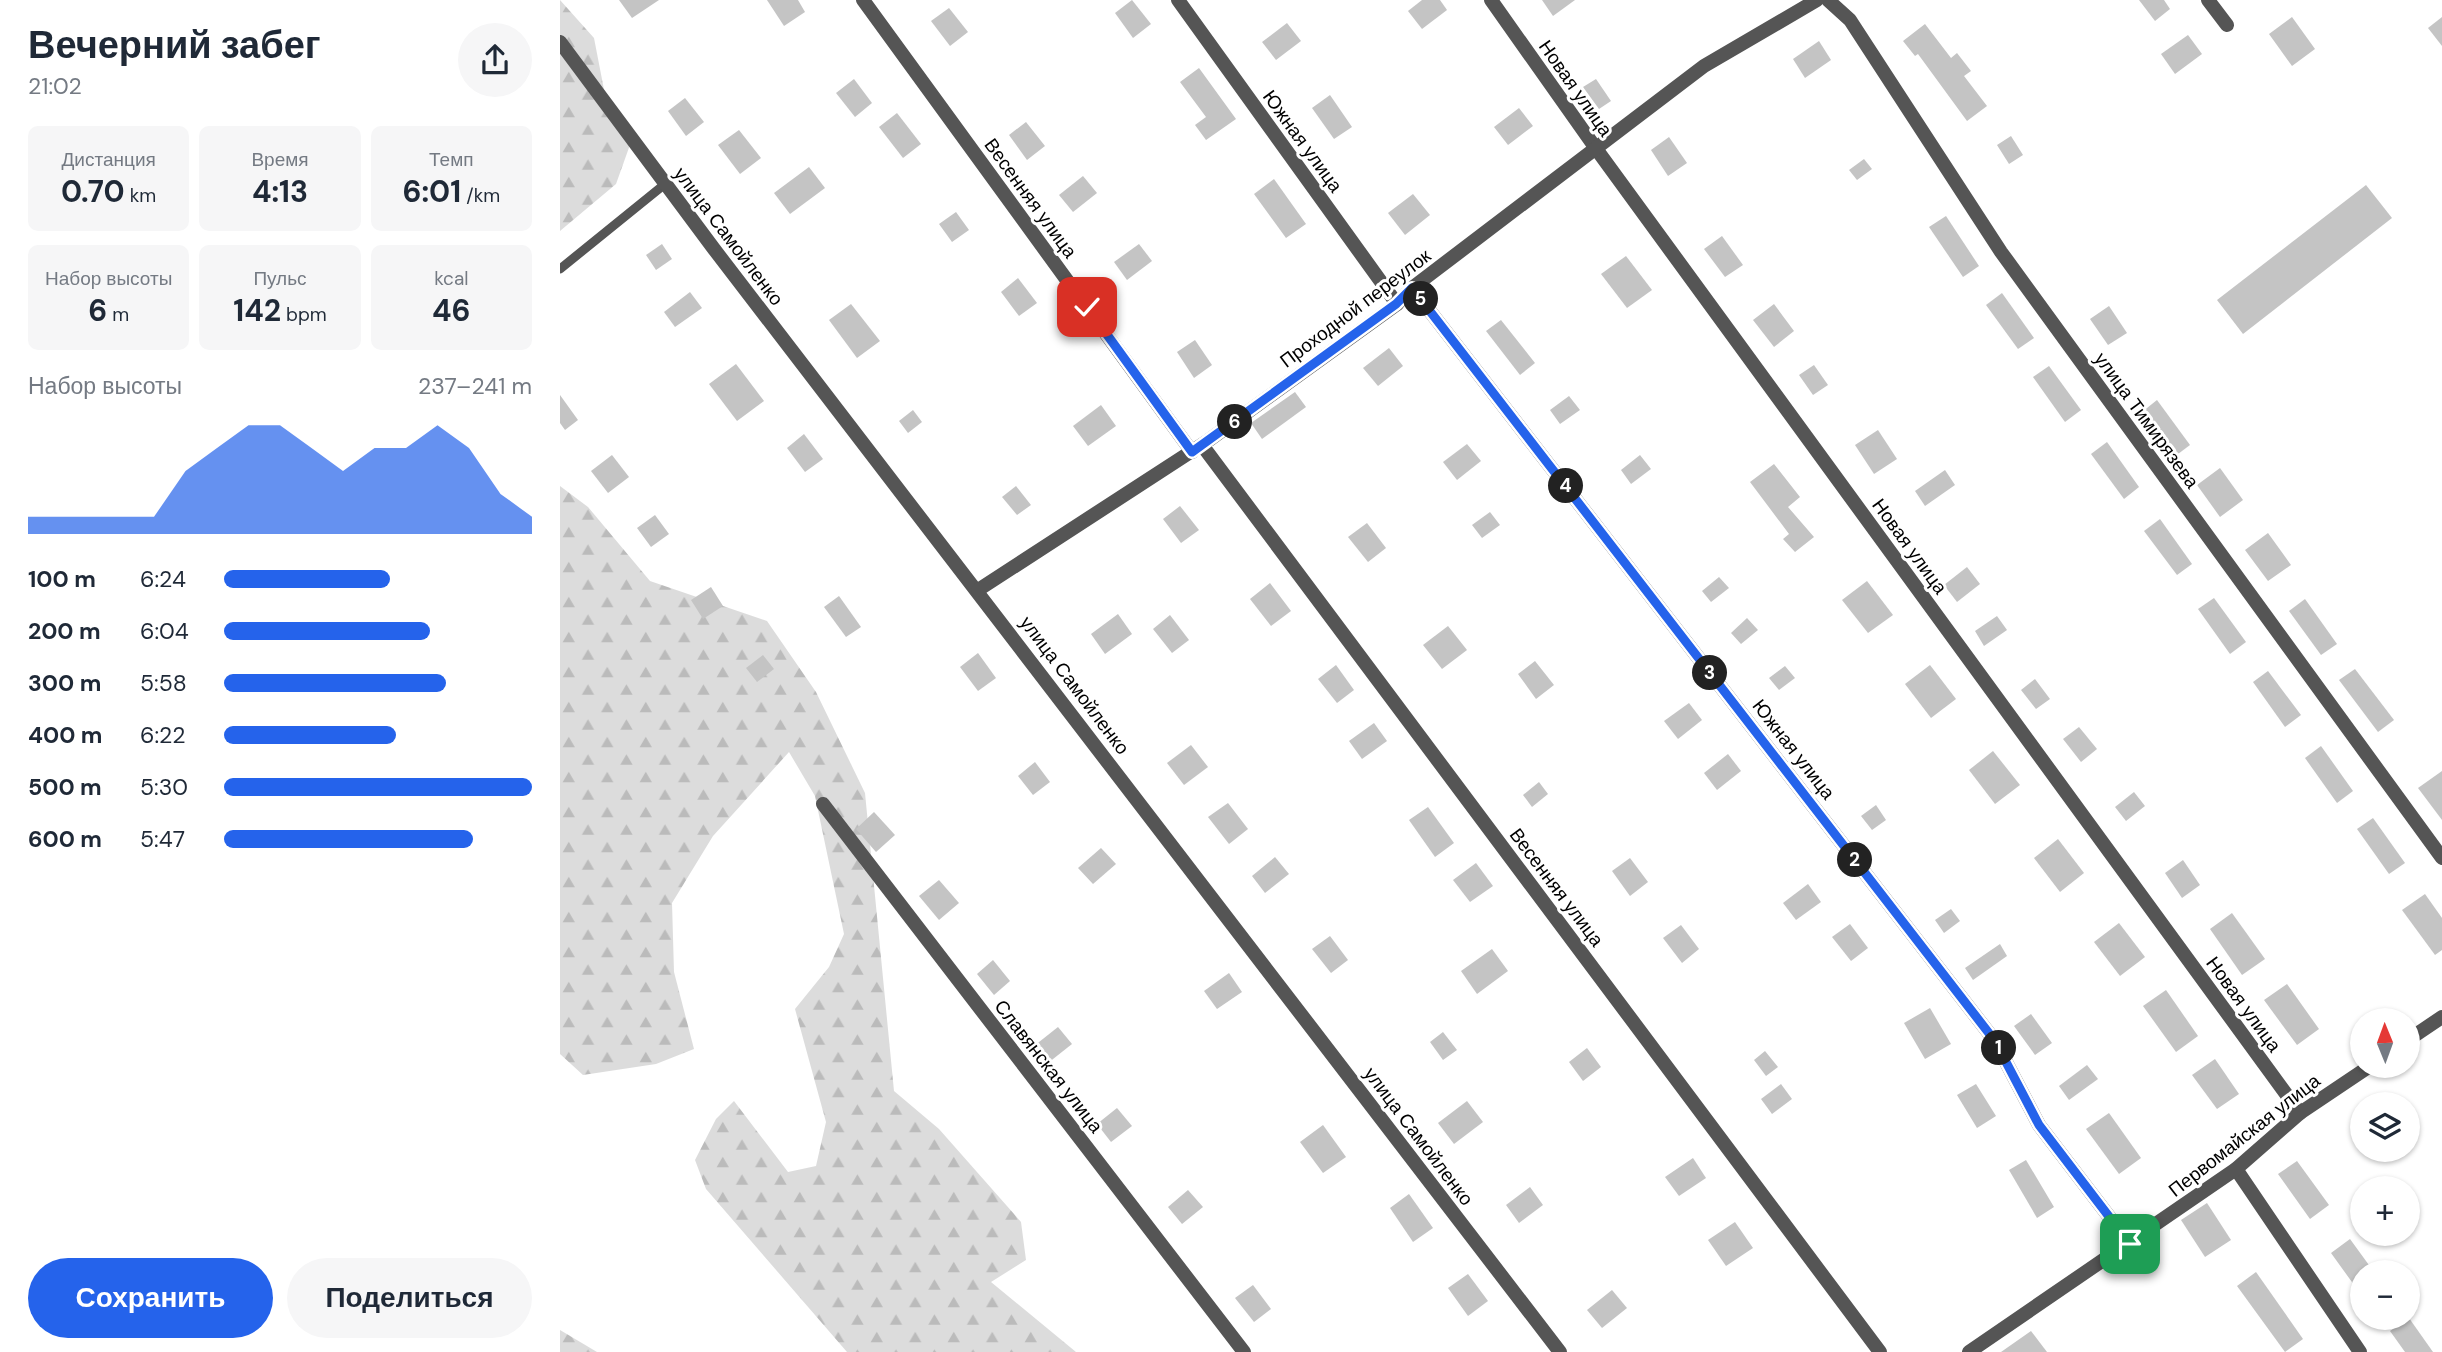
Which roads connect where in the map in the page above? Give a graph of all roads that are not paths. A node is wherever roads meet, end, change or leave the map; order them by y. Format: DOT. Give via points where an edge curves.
graph roads {
  1 [pos="863,0"];
  2 [pos="1178,0"];
  3 [pos="1491,0"];
  4 [pos="1817,0"];
  5 [pos="1828,0"];
  6 [pos="2208,0"];
  7 [pos="2227,25"];
  8 [pos="560,42"];
  9 [pos="1597,150"];
  10 [pos="665,184"];
  11 [pos="560,269"];
  12 [pos="1412,288"];
  13 [pos="1396,304"];
  14 [pos="1197,448"];
  15 [pos="978,590"];
  16 [pos="823,804"];
  17 [pos="2442,858"];
  18 [pos="2442,1017"];
  19 [pos="2420,1032"];
  20 [pos="2352,1078"];
  21 [pos="2300,1113"];
  22 [pos="2236,1169"];
  23 [pos="2130,1244"];
  24 [pos="1244,1352"];
  25 [pos="1560,1352"];
  26 [pos="1880,1352"];
  27 [pos="1969,1352"];
  28 [pos="2360,1352"];
  1 -- 14 [label="street, Весенняя улица"];
  2 -- 13 [label="street, Южная улица"];
  3 -- 9 [label="street, Новая улица"];
  4 -- 9 [label="street, Проходной переулок" via="1704,66"];
  5 -- 17 [label="street, улица Тимирязева" via="1850,20 2001,252"];
  6 -- 7 [label="street"];
  8 -- 10 [label="street, улица Самойленко"];
  9 -- 12 [label="street, Проходной переулок"];
  9 -- 21 [label="street, Новая улица"];
  10 -- 11 [label="lane"];
  10 -- 15 [label="street, улица Самойленко"];
  12 -- 13 [label="street, Проходной переулок"];
  12 -- 23 [label="street, Южная улица" via="1995,1041 2039,1125"];
  13 -- 14 [label="street, Проходной переулок"];
  14 -- 15 [label="street, Проходной переулок"];
  14 -- 26 [label="street, Весенняя улица"];
  15 -- 25 [label="street, улица Самойленко"];
  16 -- 24 [label="street, Славянская улица"];
  18 -- 19 [label="street"];
  20 -- 21 [label="street, Первомайская улица"];
  21 -- 22 [label="street, Первомайская улица"];
  22 -- 23 [label="street, Первомайская улица"];
  22 -- 28 [label="street"];
  23 -- 27 [label="street, Первомайская улица"];
}
